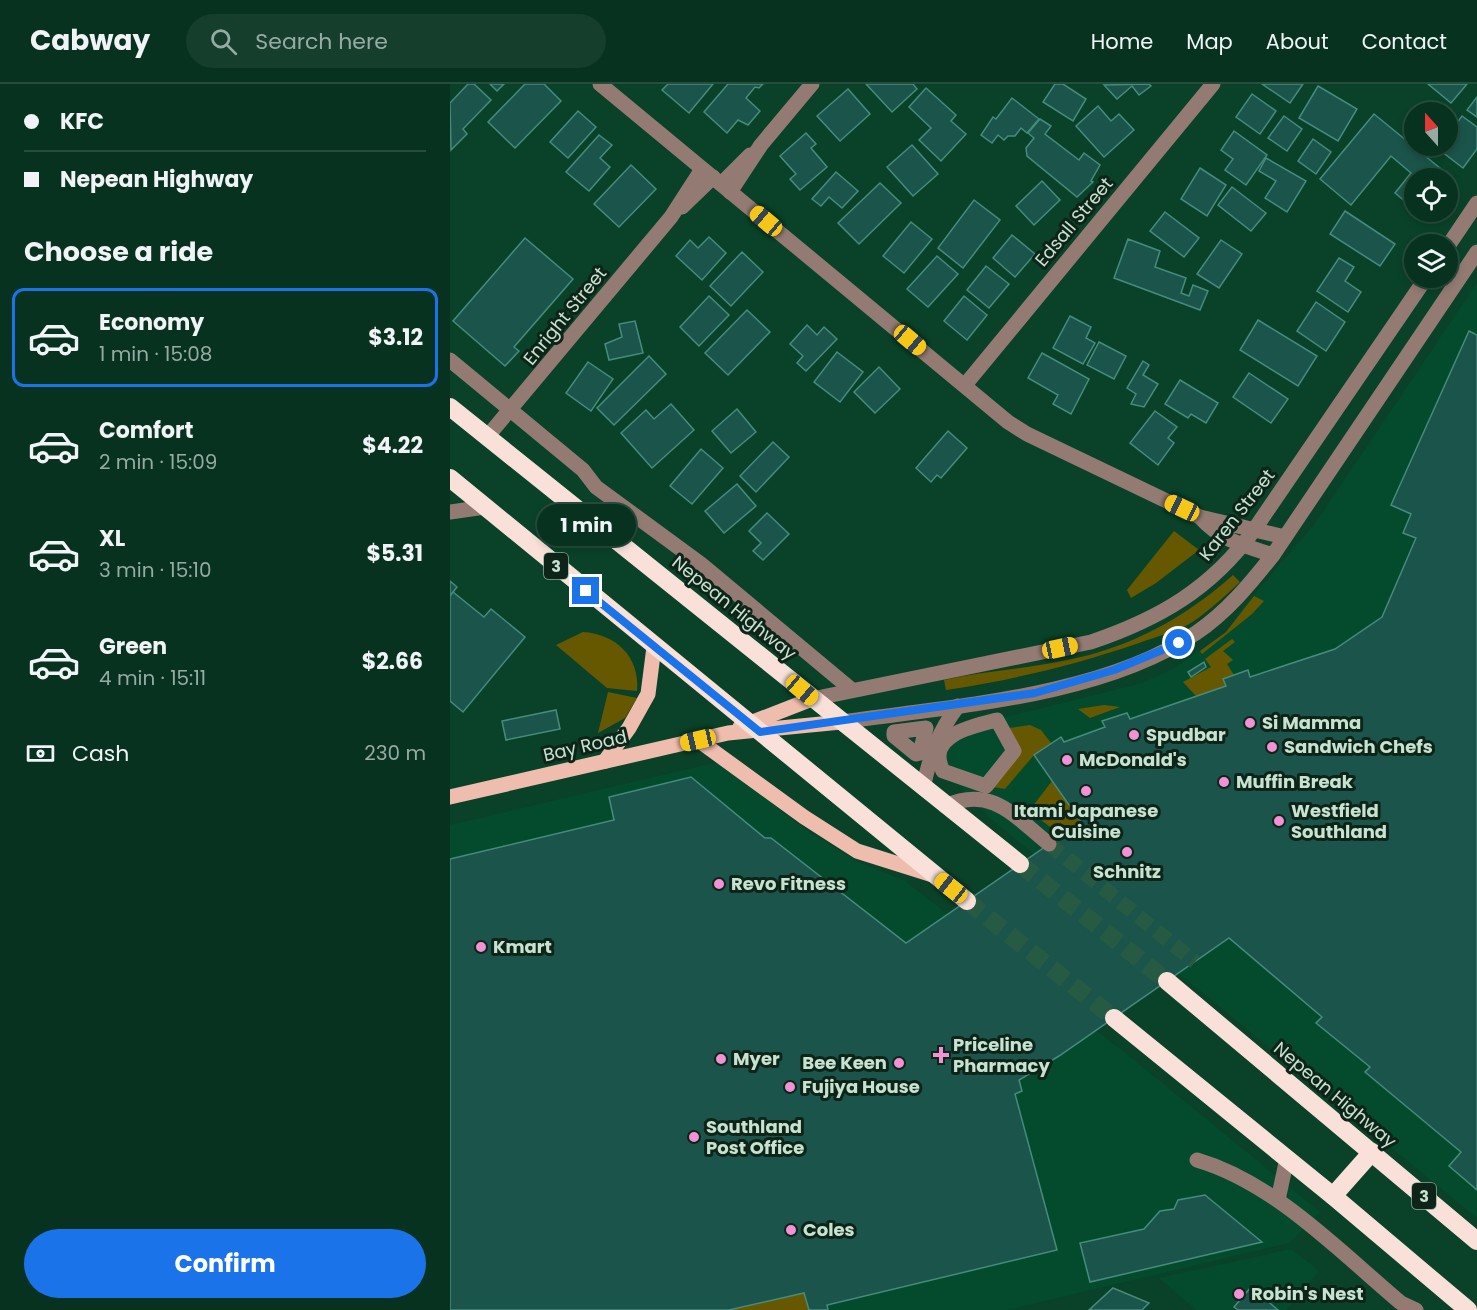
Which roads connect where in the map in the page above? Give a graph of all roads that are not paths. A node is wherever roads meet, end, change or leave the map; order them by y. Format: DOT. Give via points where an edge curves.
graph roads {
  1 [pos="600,84"];
  2 [pos="812,84"];
  3 [pos="1214,84"];
  4 [pos="717,180"];
  5 [pos="1477,202"];
  6 [pos="1456,234"];
  7 [pos="1477,252"];
  8 [pos="1419,288"];
  9 [pos="450,360"];
  10 [pos="965,385"];
  11 [pos="450,407"];
  12 [pos="512,411"];
  13 [pos="487,437"];
  14 [pos="450,478"];
  15 [pos="618,505"];
  16 [pos="485,507"];
  17 [pos="450,512"];
  18 [pos="1200,517"];
  19 [pos="600,525"];
  20 [pos="1254,530"];
  21 [pos="1285,537"];
  22 [pos="1243,546"];
  23 [pos="1273,555"];
  24 [pos="654,646"];
  25 [pos="852,690"];
  26 [pos="813,699"];
  27 [pos="958,706"];
  28 [pos="841,722"];
  29 [pos="754,728"];
  30 [pos="698,740"];
  31 [pos="605,761"];
  32 [pos="986,786"];
  33 [pos="923,788"];
  34 [pos="450,796"];
  35 [pos="945,806"];
  36 [pos="1049,844"];
  37 [pos="1020,864"];
  38 [pos="934,876"];
  39 [pos="967,900"];
  40 [pos="1167,981"];
  41 [pos="1114,1018"];
  42 [pos="1371,1152"];
  43 [pos="1287,1158"];
  44 [pos="1197,1160"];
  45 [pos="1333,1196"];
  46 [pos="1278,1200"];
  47 [pos="1477,1241"];
  48 [pos="1461,1309"];
  49 [pos="1416,1310"];
  1 -- 4 [label="street"];
  2 -- 4 [label="street, Enright Street" via="761,146"];
  3 -- 10 [label="street, Edsall Street"];
  4 -- 10 [label="street"];
  4 -- 12 [label="street, Enright Street" via="671,217"];
  5 -- 6 [label="street"];
  7 -- 21 [label="street"];
  8 -- 20 [label="street, Karen Street"];
  9 -- 12 [label="street"];
  10 -- 18 [label="street" via="1027,434"];
  11 -- 13 [label="highway, Nepean Highway"];
  12 -- 13 [label="street, Enright Street"];
  12 -- 15 [label="street"];
  13 -- 19 [label="highway, Nepean Highway"];
  14 -- 16 [label="highway, 3"];
  15 -- 19 [label="street"];
  15 -- 25 [label="street" via="701,564"];
  16 -- 17 [label="street"];
  16 -- 24 [label="highway, 3"];
  18 -- 20 [label="street"];
  18 -- 22 [label="street" via="1211,529"];
  19 -- 26 [label="highway, Nepean Highway"];
  20 -- 21 [label="street"];
  20 -- 22 [label="street, Karen Street"];
  21 -- 23 [label="street"];
  22 -- 23 [label="street"];
  22 -- 25 [label="street, Karen Street" via="1192,594 1118,633"];
  23 -- 27 [label="street" via="1226,610 1179,643 1071,685"];
  24 -- 29 [label="highway, 3"];
  24 -- 31 [label="main road" via="648,694"];
  25 -- 26 [label="street, Karen Street"];
  26 -- 28 [label="highway, Nepean Highway"];
  26 -- 29 [label="main road, Karen Street"];
  27 -- 28 [label="street"];
  27 -- 33 [label="street" via="934,745"];
  28 -- 29 [label="main road, Bay Road"];
  28 -- 33 [label="highway, Nepean Highway"];
  29 -- 30 [label="main road, Bay Road"];
  29 -- 38 [label="highway, 3"];
  30 -- 31 [label="main road, Bay Road"];
  30 -- 38 [label="main road" via="857,851"];
  31 -- 34 [label="main road, Bay Road"];
  32 -- 32 [label="street" via="943,771 939,750 951,734 997,720 1014,751"];
  33 -- 35 [label="highway, Nepean Highway"];
  35 -- 36 [label="street" via="964,797 984,798"];
  35 -- 37 [label="highway, Nepean Highway"];
  38 -- 39 [label="highway, 3"];
  40 -- 42 [label="highway, Nepean Highway / 3"];
  41 -- 43 [label="highway"];
  42 -- 45 [label="highway"];
  42 -- 47 [label="highway, Nepean Highway / 3"];
  43 -- 45 [label="highway"];
  43 -- 46 [label="street"];
  44 -- 46 [label="street" via="1235,1173"];
  45 -- 48 [label="highway"];
  46 -- 49 [label="street" via="1401,1303"];
}
